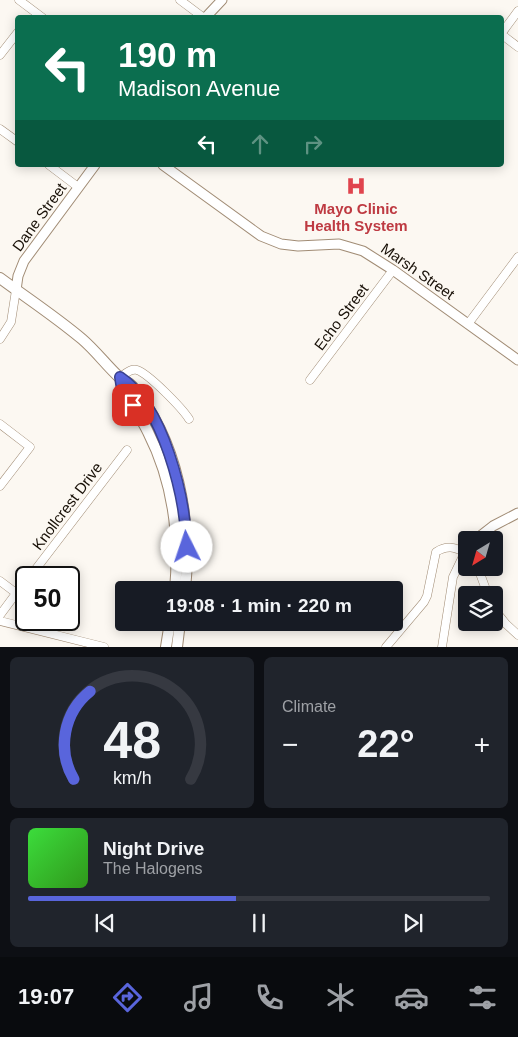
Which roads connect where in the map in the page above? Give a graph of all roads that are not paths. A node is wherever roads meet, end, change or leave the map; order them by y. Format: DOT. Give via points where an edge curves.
graph roads {
  1 [pos="19,0"];
  2 [pos="180,0"];
  3 [pos="222,0"];
  4 [pos="34,11"];
  5 [pos="518,11"];
  6 [pos="31,15"];
  7 [pos="39,15"];
  8 [pos="200,15"];
  9 [pos="207,15"];
  10 [pos="504,30"];
  11 [pos="15,36"];
  12 [pos="504,36"];
  13 [pos="518,47"];
  14 [pos="0,55"];
  15 [pos="0,129"];
  16 [pos="15,140"];
  17 [pos="52,167"];
  18 [pos="93,167"];
  19 [pos="166,167"];
  20 [pos="78,187"];
  21 [pos="518,257"];
  22 [pos="394,270"];
  23 [pos="0,278"];
  24 [pos="16,290"];
  25 [pos="468,324"];
  26 [pos="0,340"];
  27 [pos="518,360"];
  28 [pos="120,377"];
  29 [pos="310,380"];
  30 [pos="189,419"];
  31 [pos="0,424"];
  32 [pos="127,450"];
  33 [pos="0,486"];
  34 [pos="518,513"];
  35 [pos="487,531"];
  36 [pos="458,549"];
  37 [pos="38,566"];
  38 [pos="458,569"];
  39 [pos="0,581"];
  40 [pos="175,581"];
  41 [pos="186,581"];
  42 [pos="15,592"];
  43 [pos="15,594"];
  44 [pos="0,615"];
  45 [pos="503,620"];
  46 [pos="0,621"];
  47 [pos="169,631"];
  48 [pos="179,631"];
  49 [pos="518,635"];
  50 [pos="104,647"];
  51 [pos="166,647"];
  52 [pos="177,647"];
  53 [pos="386,647"];
  54 [pos="442,647"];
  1 -- 4 [label="street"];
  2 -- 8 [label="street"];
  3 -- 9 [label="street"];
  4 -- 6 [label="street"];
  4 -- 7 [label="street"];
  5 -- 10 [label="street"];
  11 -- 14 [label="street"];
  12 -- 13 [label="street"];
  15 -- 16 [label="street"];
  17 -- 20 [label="street"];
  18 -- 20 [label="street, Dane Street"];
  19 -- 22 [label="street, Marsh Street" via="261,236 281,244 351,247"];
  20 -- 24 [label="street, Dane Street" via="24,261"];
  21 -- 25 [label="street"];
  22 -- 25 [label="street, Marsh Street"];
  22 -- 29 [label="street, Echo Street"];
  23 -- 24 [label="main road"];
  24 -- 26 [label="street" via="11,322"];
  24 -- 28 [label="main road" via="81,338"];
  25 -- 27 [label="street, Marsh Street"];
  28 -- 30 [label="street" via="137,370 183,409"];
  28 -- 40 [label="main road" via="122,390 154,444 168,486 176,532"];
  28 -- 41 [label="main road" via="130,384 149,412 174,469 186,532"];
  31 -- 33 [label="street" via="30,447"];
  32 -- 37 [label="street, Knollcrest Drive"];
  34 -- 35 [label="street"];
  36 -- 53 [label="street" via="448,546 436,552 424,602"];
  38 -- 54 [label="street"];
  39 -- 42 [label="street"];
  43 -- 44 [label="street"];
  45 -- 49 [label="street"];
  46 -- 50 [label="street"];
  47 -- 51 [label="main road"];
  48 -- 52 [label="main road"];
}
